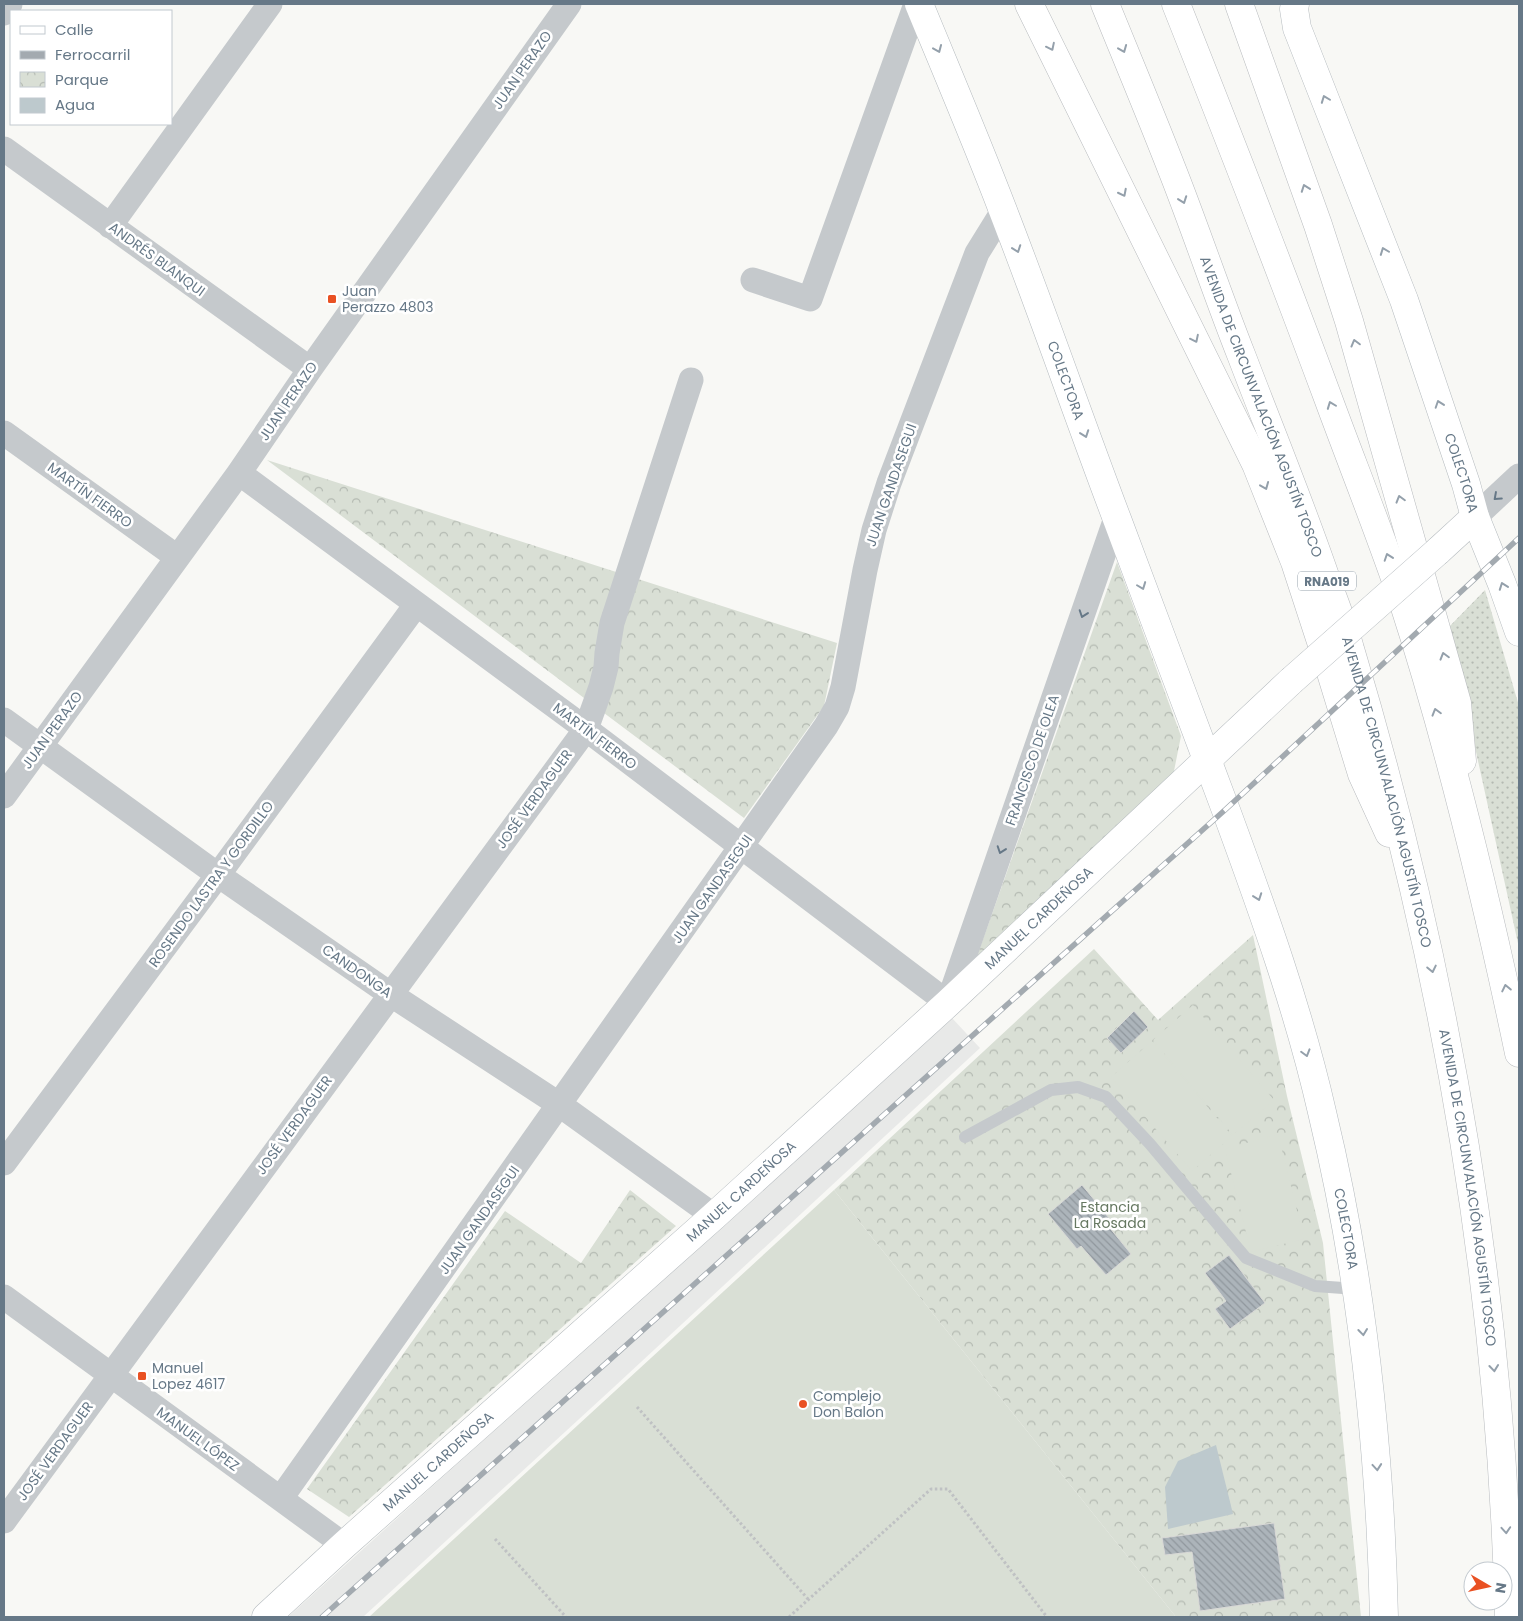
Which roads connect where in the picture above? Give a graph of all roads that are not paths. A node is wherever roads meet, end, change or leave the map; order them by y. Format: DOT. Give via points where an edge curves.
graph roads {
  1 [pos="10,4"];
  2 [pos="270,4"];
  3 [pos="569,4"];
  4 [pos="918,4"];
  5 [pos="1029,4"];
  6 [pos="1105,4"];
  7 [pos="1176,4"];
  8 [pos="1239,4"];
  9 [pos="1294,4"];
  10 [pos="4,13"];
  11 [pos="4,150"];
  12 [pos="1003,211"];
  13 [pos="110,226"];
  14 [pos="753,280"];
  15 [pos="310,369"];
  16 [pos="691,380"];
  17 [pos="4,433"];
  18 [pos="239,473"];
  19 [pos="1519,476"];
  20 [pos="1474,517"];
  21 [pos="1116,518"];
  22 [pos="177,557"];
  23 [pos="416,605"];
  24 [pos="1519,632"];
  25 [pos="4,720"];
  26 [pos="586,729"];
  27 [pos="40,747"];
  28 [pos="1207,758"];
  29 [pos="4,796"];
  30 [pos="1470,842"];
  31 [pos="741,847"];
  32 [pos="218,875"];
  33 [pos="1415,890"];
  34 [pos="390,994"];
  35 [pos="948,1002"];
  36 [pos="1519,1053"];
  37 [pos="560,1105"];
  38 [pos="965,1137"];
  39 [pos="4,1163"];
  40 [pos="714,1216"];
  41 [pos="1357,1289"];
  42 [pos="4,1297"];
  43 [pos="110,1375"];
  44 [pos="281,1498"];
  45 [pos="4,1521"];
  46 [pos="344,1545"];
  47 [pos="266,1617"];
  48 [pos="1384,1617"];
  49 [pos="1509,1617"];
  1 -- 10 [label="street"];
  2 -- 13 [label="street"];
  3 -- 15 [label="street, JUAN PERAZO"];
  4 -- 12 [label="main road, COLECTORA, one-way"];
  4 -- 14 [label="street" via="810,299"];
  5 -- 33 [label="main road, one-way" via="1256,464 1295,562 1362,774"];
  6 -- 33 [label="main road, AVENIDA DE CIRCUNVALACIÓN AGUSTÍN TOSCO / RNA019, one-way" via="1172,170 1324,571 1349,645 1396,809"];
  30 -- 7 [label="main road, one-way" via="1422,662 1386,553 1302,326"];
  30 -- 8 [label="main road, one-way" via="1457,703 1452,684 1349,320"];
  20 -- 9 [label="main road, COLECTORA, one-way" via="1466,484 1404,300 1297,28"];
  11 -- 13 [label="street, ANDRÉS BLANQUI"];
  12 -- 21 [label="main road, COLECTORA, one-way"];
  12 -- 31 [label="street, JUAN GANDASEGUI" via="977,253 889,483 874,530 837,707"];
  13 -- 15 [label="street, ANDRÉS BLANQUI"];
  15 -- 18 [label="street, JUAN PERAZO"];
  16 -- 26 [label="street, JOSÉ VERDAGUER" via="612,623 605,674"];
  17 -- 22 [label="street, MARTÍN FIERRO"];
  18 -- 22 [label="street, JUAN PERAZO"];
  18 -- 23 [label="street, MARTÍN FIERRO"];
  19 -- 20 [label="street, one-way"];
  24 -- 20 [label="main road, COLECTORA, one-way"];
  20 -- 28 [label="main road, MANUEL CARDEÑOSA, bridge"];
  21 -- 28 [label="main road, COLECTORA, one-way"];
  21 -- 35 [label="street, FRANCISCO DE OLEA, one-way"];
  22 -- 27 [label="street, JUAN PERAZO"];
  23 -- 26 [label="street, MARTÍN FIERRO"];
  23 -- 32 [label="street, ROSENDO LASTRA Y GORDILLO"];
  25 -- 27 [label="street, CANDONGA"];
  26 -- 31 [label="street, MARTÍN FIERRO"];
  26 -- 34 [label="street, JOSÉ VERDAGUER"];
  27 -- 29 [label="street, JUAN PERAZO"];
  27 -- 32 [label="street, CANDONGA"];
  28 -- 35 [label="main road, MANUEL CARDEÑOSA"];
  28 -- 41 [label="main road, COLECTORA, one-way" via="1288,988 1322,1110"];
  36 -- 30 [label="main road, one-way"];
  31 -- 35 [label="street, MARTÍN FIERRO"];
  31 -- 37 [label="street, JUAN GANDASEGUI"];
  32 -- 34 [label="street, CANDONGA"];
  32 -- 39 [label="street, ROSENDO LASTRA Y GORDILLO"];
  33 -- 49 [label="main road, AVENIDA DE CIRCUNVALACIÓN AGUSTÍN TOSCO / RNA019, one-way" via="1455,1089 1484,1281 1497,1399"];
  34 -- 37 [label="street, CANDONGA"];
  34 -- 43 [label="street, JOSÉ VERDAGUER"];
  35 -- 40 [label="main road, MANUEL CARDEÑOSA"];
  37 -- 40 [label="street, CANDONGA"];
  37 -- 44 [label="street, JUAN GANDASEGUI"];
  38 -- 41 [label="lane" via="1051,1090 1078,1087 1106,1098 1150,1144 1246,1258 1315,1286"];
  40 -- 46 [label="main road, MANUEL CARDEÑOSA"];
  41 -- 48 [label="main road, COLECTORA, one-way" via="1373,1418"];
  42 -- 43 [label="street, MANUEL LÓPEZ"];
  43 -- 44 [label="street, MANUEL LÓPEZ"];
  43 -- 45 [label="street, JOSÉ VERDAGUER"];
  44 -- 46 [label="street, MANUEL LÓPEZ"];
  46 -- 47 [label="main road, MANUEL CARDEÑOSA"];
}
